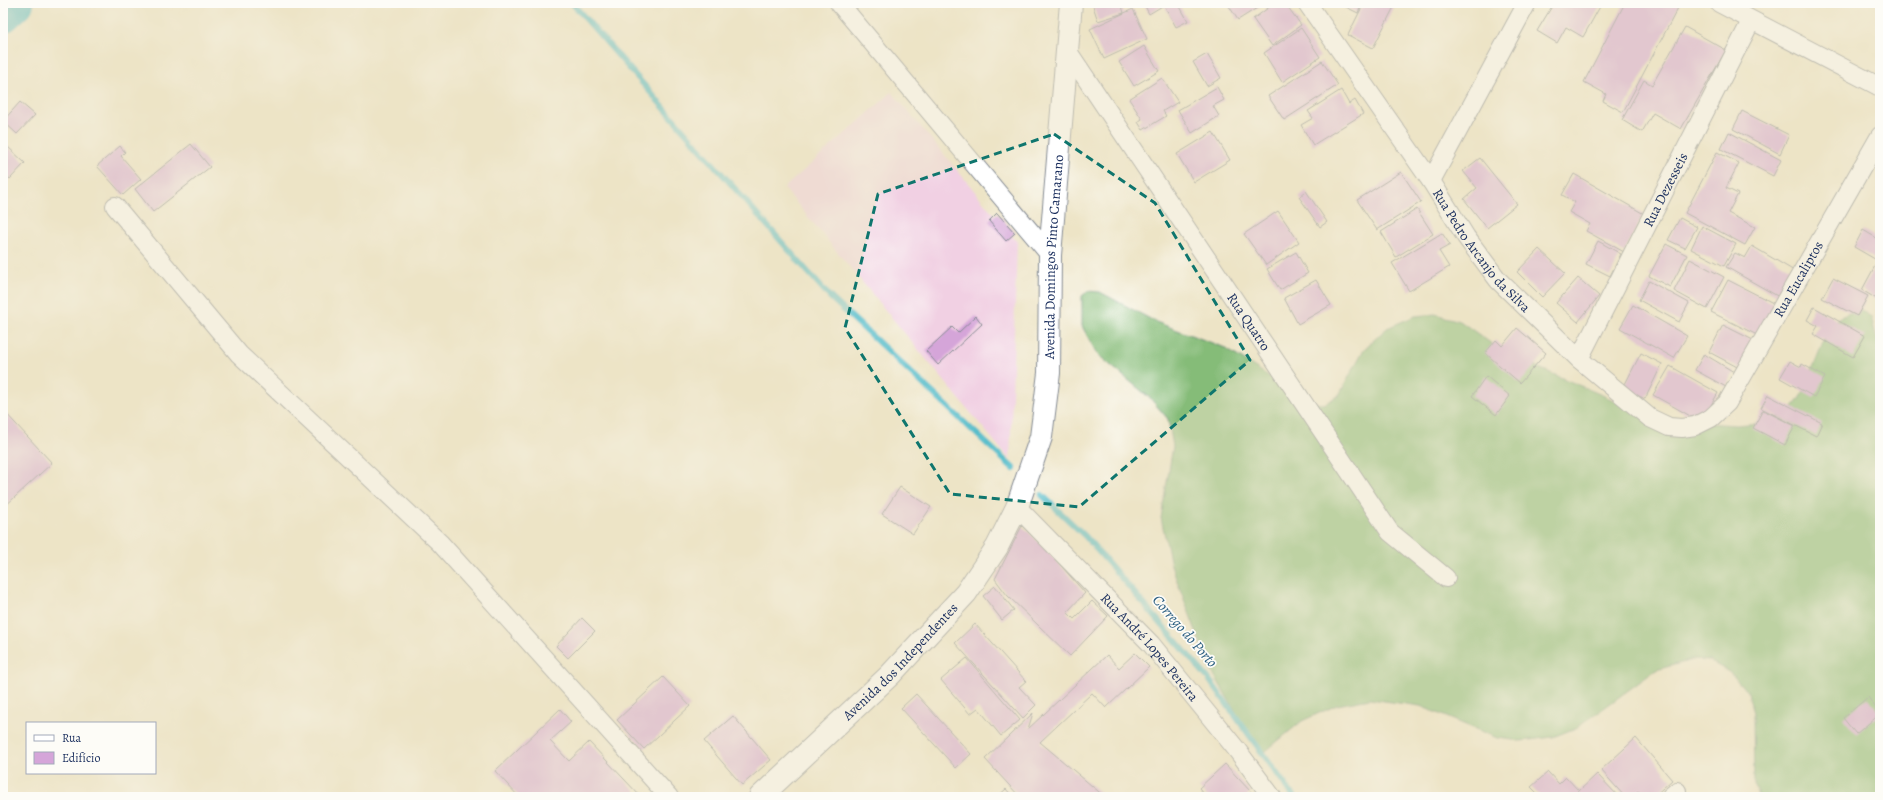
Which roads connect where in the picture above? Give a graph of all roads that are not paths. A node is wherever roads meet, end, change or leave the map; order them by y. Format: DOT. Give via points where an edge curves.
graph roads {
  1 [pos="840,3"];
  2 [pos="1071,3"];
  3 [pos="1307,3"];
  4 [pos="1527,3"];
  5 [pos="1719,3"];
  6 [pos="1751,21"];
  7 [pos="1068,50"];
  8 [pos="1880,87"];
  9 [pos="1880,136"];
  10 [pos="1431,181"];
  11 [pos="115,206"];
  12 [pos="1050,255"];
  13 [pos="1579,359"];
  14 [pos="1710,418"];
  15 [pos="1017,507"];
  16 [pos="1446,578"];
  17 [pos="669,797"];
  18 [pos="760,797"];
  19 [pos="1272,797"];
  1 -- 12 [label="street"];
  2 -- 7 [label="main road, Avenida Domingos Pinto Camarano"];
  3 -- 10 [label="street, Rua Pedro Arcanjo da Silva"];
  4 -- 10 [label="street"];
  5 -- 6 [label="street"];
  6 -- 8 [label="street"];
  6 -- 13 [label="street, Rua Dezesseis"];
  7 -- 12 [label="main road, Avenida Domingos Pinto Camarano"];
  7 -- 16 [label="street, Rua Quatro" via="1390,532"];
  9 -- 14 [label="street, Rua Eucaliptos" via="1728,403"];
  10 -- 13 [label="street, Rua Pedro Arcanjo da Silva" via="1466,238 1498,280"];
  11 -- 17 [label="street" via="239,354 440,543"];
  12 -- 15 [label="main road, Avenida Domingos Pinto Camarano" via="1049,373 1041,437"];
  13 -- 14 [label="street, Rua Pedro Arcanjo da Silva" via="1650,418 1669,427 1695,426"];
  15 -- 18 [label="main road, Avenida dos Independentes" via="996,547 961,598 890,675"];
  15 -- 19 [label="street, Rua André Lopes Pereira" via="1151,644"];
}
